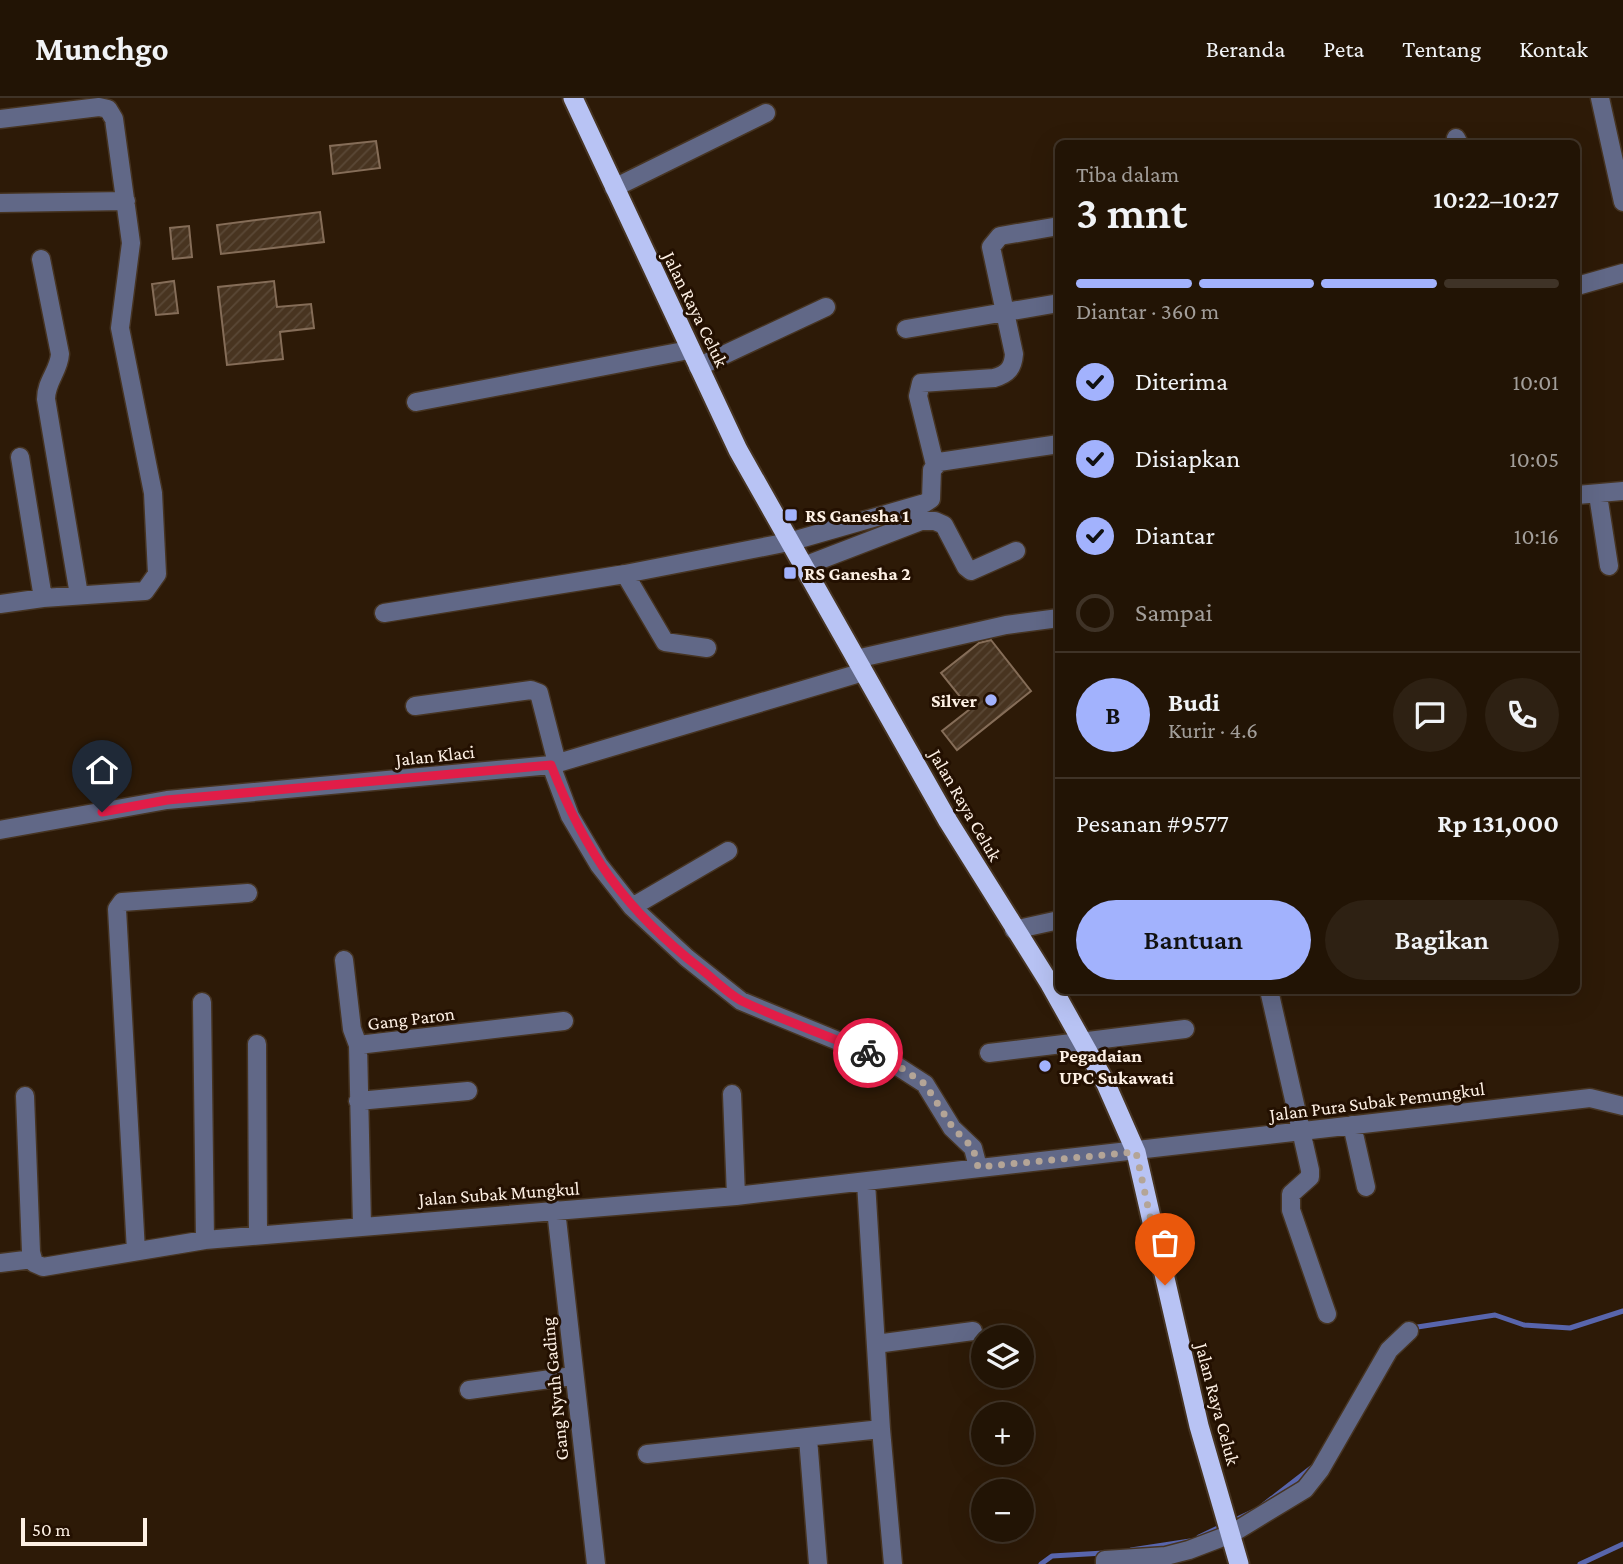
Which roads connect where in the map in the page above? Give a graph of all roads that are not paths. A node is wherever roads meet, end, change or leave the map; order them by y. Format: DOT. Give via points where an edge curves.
graph roads {
  1 [pos="573,98"];
  2 [pos="1600,98"];
  3 [pos="766,113"];
  4 [pos="0,119"];
  5 [pos="614,188"];
  6 [pos="126,201"];
  7 [pos="1623,202"];
  8 [pos="0,203"];
  9 [pos="1055,227"];
  10 [pos="41,259"];
  11 [pos="1623,273"];
  12 [pos="1580,285"];
  13 [pos="1055,304"];
  14 [pos="826,307"];
  15 [pos="1006,312"];
  16 [pos="905,329"];
  17 [pos="694,358"];
  18 [pos="416,402"];
  19 [pos="1055,445"];
  20 [pos="20,457"];
  21 [pos="935,465"];
  22 [pos="1623,491"];
  23 [pos="1580,495"];
  24 [pos="1598,495"];
  25 [pos="789,542"];
  26 [pos="1016,551"];
  27 [pos="811,564"];
  28 [pos="1609,566"];
  29 [pos="625,574"];
  30 [pos="79,595"];
  31 [pos="43,598"];
  32 [pos="0,604"];
  33 [pos="384,613"];
  34 [pos="1055,619"];
  35 [pos="707,648"];
  36 [pos="859,665"];
  37 [pos="415,706"];
  38 [pos="554,764"];
  39 [pos="0,831"];
  40 [pos="728,851"];
  41 [pos="248,893"];
  42 [pos="632,907"];
  43 [pos="1055,921"];
  44 [pos="1014,930"];
  45 [pos="344,960"];
  46 [pos="1270,994"];
  47 [pos="202,1002"];
  48 [pos="564,1021"];
  49 [pos="1185,1029"];
  50 [pos="1080,1040"];
  51 [pos="257,1044"];
  52 [pos="358,1045"];
  53 [pos="989,1053"];
  54 [pos="468,1091"];
  55 [pos="732,1094"];
  56 [pos="25,1096"];
  57 [pos="358,1101"];
  58 [pos="1623,1106"];
  59 [pos="1353,1125"];
  60 [pos="1301,1130"];
  61 [pos="1136,1152"];
  62 [pos="978,1167"];
  63 [pos="866,1182"];
  64 [pos="1366,1187"];
  65 [pos="736,1196"];
  66 [pos="556,1210"];
  67 [pos="362,1225"];
  68 [pos="258,1235"];
  69 [pos="205,1240"];
  70 [pos="136,1251"];
  71 [pos="33,1259"];
  72 [pos="0,1263"];
  73 [pos="1327,1314"];
  74 [pos="971,1331"];
  75 [pos="1409,1331"];
  76 [pos="876,1344"];
  77 [pos="573,1376"];
  78 [pos="469,1390"];
  79 [pos="881,1429"];
  80 [pos="808,1438"];
  81 [pos="647,1454"];
  82 [pos="1228,1527"];
  83 [pos="1105,1562"];
  84 [pos="596,1564"];
  85 [pos="818,1564"];
  86 [pos="893,1564"];
  87 [pos="1239,1564"];
  1 -- 5 [label="highway, Jalan Raya Celuk"];
  2 -- 7 [label="street"];
  3 -- 5 [label="street"];
  4 -- 6 [label="street" via="99,107 108,110 119,142"];
  5 -- 17 [label="highway, Jalan Raya Celuk"];
  6 -- 8 [label="street"];
  6 -- 30 [label="street" via="131,259 121,328 152,476 157,574 145,591"];
  9 -- 15 [label="street" via="1000,236 991,247"];
  10 -- 30 [label="street" via="60,354 46,399"];
  11 -- 12 [label="street"];
  13 -- 15 [label="street"];
  14 -- 17 [label="street"];
  15 -- 16 [label="street"];
  15 -- 21 [label="street" via="1014,354 1010,370 1003,376 928,381 919,387"];
  17 -- 18 [label="street"];
  17 -- 25 [label="highway, Jalan Raya Celuk"];
  19 -- 21 [label="street"];
  20 -- 31 [label="street"];
  21 -- 25 [label="street" via="932,495 925,503"];
  22 -- 24 [label="street"];
  23 -- 24 [label="street"];
  24 -- 28 [label="street"];
  25 -- 27 [label="highway, Jalan Raya Celuk"];
  25 -- 29 [label="street"];
  26 -- 27 [label="street" via="971,571 944,525 921,521"];
  27 -- 36 [label="highway, Jalan Raya Celuk"];
  29 -- 33 [label="street"];
  29 -- 35 [label="street" via="665,642"];
  30 -- 31 [label="street"];
  31 -- 32 [label="street"];
  34 -- 36 [label="street, Jalan Klaci" via="1006,625"];
  36 -- 38 [label="street, Jalan Klaci"];
  36 -- 44 [label="highway, Jalan Raya Celuk"];
  37 -- 38 [label="street" via="531,690 539,693"];
  38 -- 39 [label="street, Jalan Klaci" via="167,800"];
  38 -- 42 [label="street" via="582,835"];
  40 -- 42 [label="street"];
  41 -- 70 [label="street" via="122,902 117,909"];
  42 -- 62 [label="street" via="741,1001 894,1063 925,1084 953,1128 973,1148"];
  43 -- 44 [label="street"];
  44 -- 50 [label="highway, Jalan Raya Celuk"];
  45 -- 52 [label="street"];
  46 -- 60 [label="street"];
  47 -- 69 [label="street"];
  48 -- 52 [label="street, Gang Paron"];
  49 -- 50 [label="street"];
  50 -- 53 [label="street"];
  50 -- 61 [label="highway, Jalan Raya Celuk" via="1106,1084"];
  51 -- 68 [label="street"];
  52 -- 57 [label="street, Gang Paron"];
  54 -- 57 [label="street"];
  55 -- 65 [label="street"];
  56 -- 71 [label="street"];
  57 -- 67 [label="street, Gang Paron"];
  58 -- 59 [label="street, Jalan Pura Subak Pemungkul" via="1590,1098"];
  59 -- 60 [label="street, Jalan Pura Subak Pemungkul"];
  59 -- 64 [label="street"];
  60 -- 61 [label="street, Jalan Pura Subak Pemungkul"];
  60 -- 73 [label="street" via="1310,1177 1291,1194 1290,1201"];
  61 -- 62 [label="street, Jalan Subak Mungkul"];
  61 -- 82 [label="highway, Jalan Raya Celuk" via="1193,1401"];
  62 -- 63 [label="street, Jalan Subak Mungkul"];
  63 -- 65 [label="street, Jalan Subak Mungkul"];
  63 -- 76 [label="street"];
  65 -- 66 [label="street, Jalan Subak Mungkul"];
  66 -- 67 [label="street, Jalan Subak Mungkul"];
  66 -- 77 [label="street, Gang Nyuh Gading"];
  67 -- 68 [label="street, Jalan Subak Mungkul"];
  68 -- 69 [label="street, Jalan Subak Mungkul"];
  69 -- 70 [label="street, Jalan Subak Mungkul"];
  70 -- 71 [label="street, Jalan Subak Mungkul" via="43,1267"];
  71 -- 72 [label="street, Jalan Subak Mungkul"];
  74 -- 76 [label="street"];
  75 -- 82 [label="street" via="1389,1350 1305,1489"];
  76 -- 79 [label="street"];
  77 -- 78 [label="street"];
  77 -- 84 [label="street, Gang Nyuh Gading"];
  79 -- 80 [label="street"];
  79 -- 86 [label="street"];
  80 -- 81 [label="street"];
  80 -- 85 [label="street"];
  82 -- 83 [label="street" via="1166,1556"];
  82 -- 87 [label="highway, Jalan Raya Celuk"];
}
